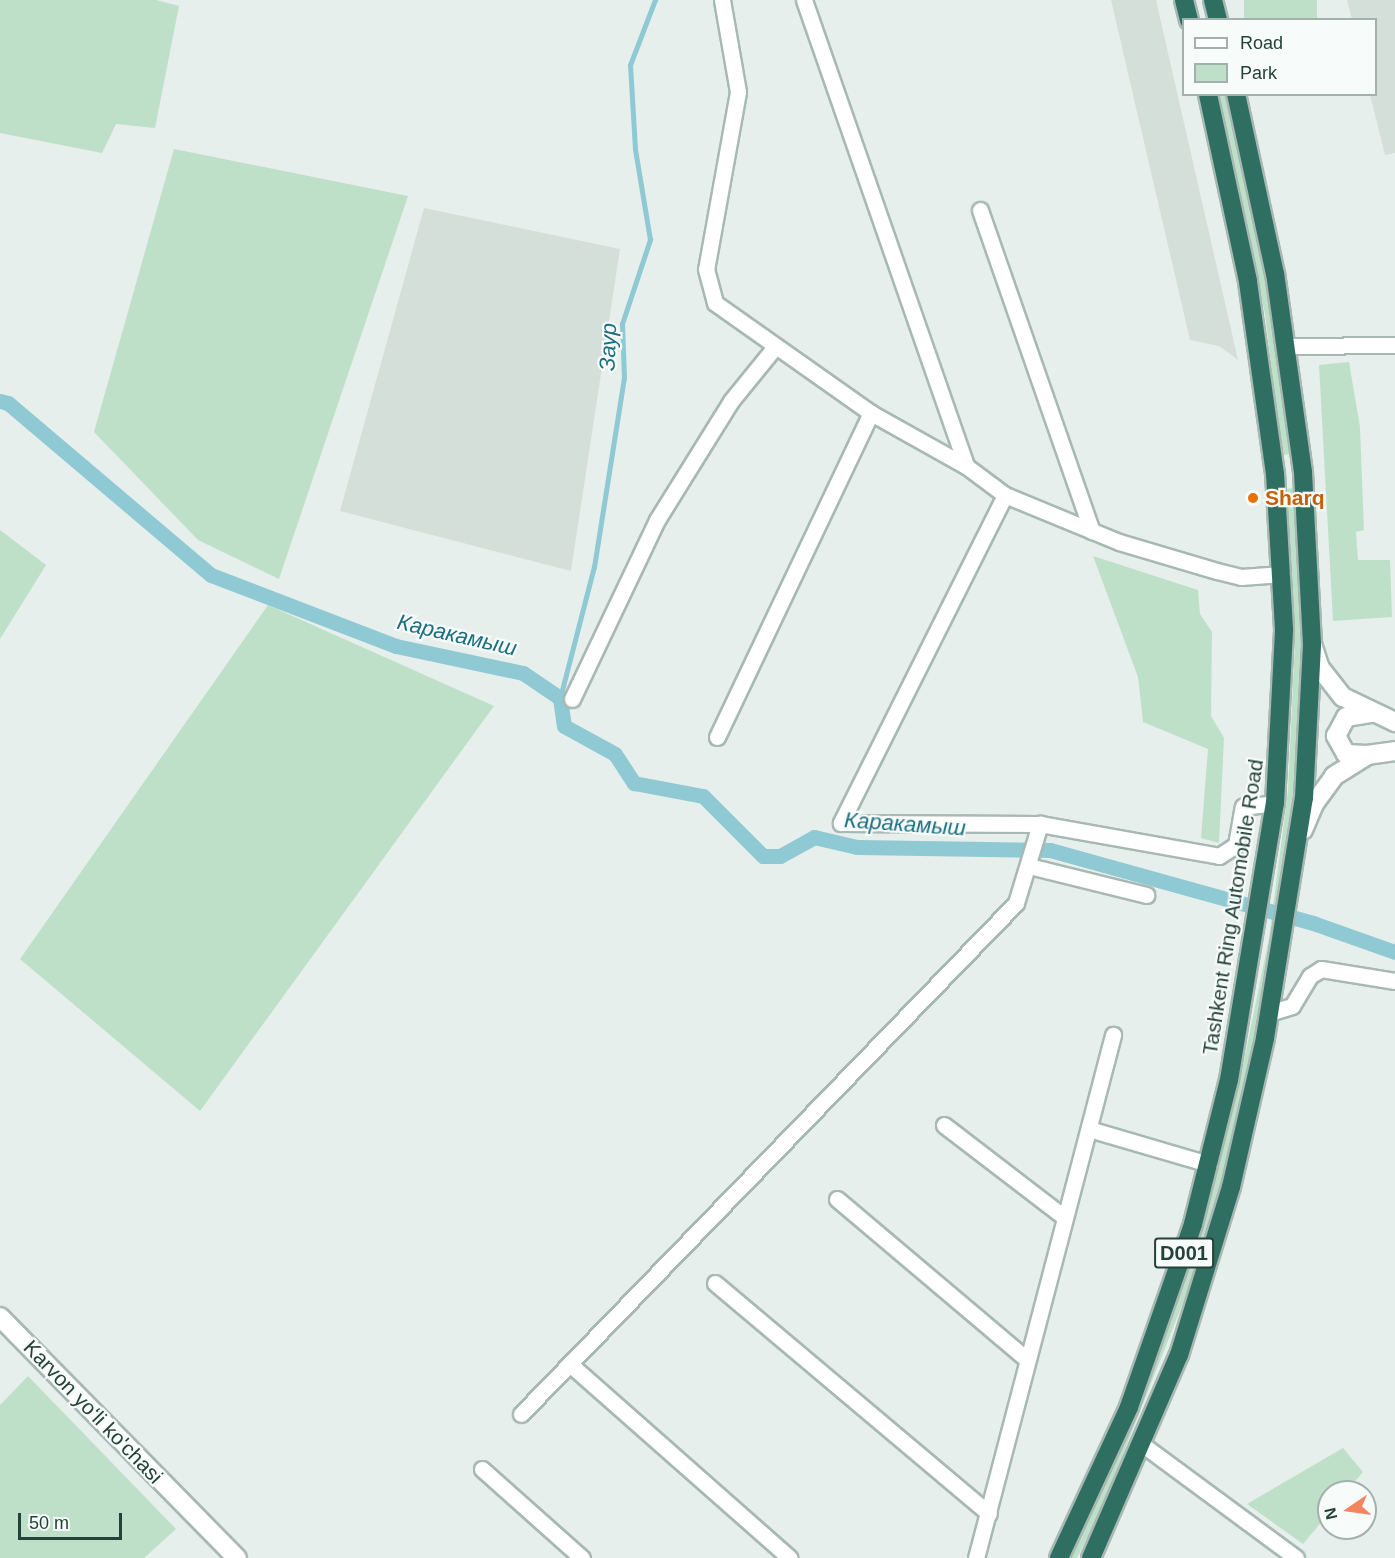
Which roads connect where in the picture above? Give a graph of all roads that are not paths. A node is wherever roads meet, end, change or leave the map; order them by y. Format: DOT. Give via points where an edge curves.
graph roads {
  1 [pos="722,0"];
  2 [pos="804,0"];
  3 [pos="1184,0"];
  4 [pos="1213,0"];
  5 [pos="1188,18"];
  6 [pos="1218,18"];
  7 [pos="1208,96"];
  8 [pos="1236,96"];
  9 [pos="980,210"];
  10 [pos="1395,345"];
  11 [pos="1287,346"];
  12 [pos="774,348"];
  13 [pos="871,413"];
  14 [pos="966,466"];
  15 [pos="1303,472"];
  16 [pos="1275,474"];
  17 [pos="1005,495"];
  18 [pos="1092,531"];
  19 [pos="1282,574"];
  20 [pos="1312,644"];
  21 [pos="572,699"];
  22 [pos="1372,713"];
  23 [pos="1395,722"];
  24 [pos="717,737"];
  25 [pos="1395,751"];
  26 [pos="1367,755"];
  27 [pos="1275,803"];
  28 [pos="1040,824"];
  29 [pos="1298,849"];
  30 [pos="1029,866"];
  31 [pos="1146,894"];
  32 [pos="1395,981"];
  33 [pos="1269,1013"];
  34 [pos="1113,1035"];
  35 [pos="944,1125"];
  36 [pos="1089,1129"];
  37 [pos="1209,1164"];
  38 [pos="837,1199"];
  39 [pos="1064,1217"];
  40 [pos="715,1283"];
  41 [pos="0,1317"];
  42 [pos="1025,1358"];
  43 [pos="572,1365"];
  44 [pos="522,1414"];
  45 [pos="1143,1445"];
  46 [pos="482,1468"];
  47 [pos="989,1514"];
  48 [pos="237,1558"];
  49 [pos="582,1558"];
  50 [pos="790,1558"];
  51 [pos="976,1558"];
  52 [pos="1059,1558"];
  53 [pos="1091,1558"];
  54 [pos="1296,1558"];
  1 -- 12 [label="street" via="738,92 706,269 715,303"];
  2 -- 14 [label="street"];
  3 -- 5 [label="highway"];
  4 -- 6 [label="highway"];
  7 -- 16 [label="highway, Tashkent Ring Automobile Road / D001" via="1248,280"];
  8 -- 11 [label="highway, D001"];
  9 -- 18 [label="street"];
  10 -- 11 [label="street"];
  11 -- 15 [label="highway, D001"];
  12 -- 13 [label="street"];
  12 -- 21 [label="street" via="731,401 657,520"];
  13 -- 14 [label="street"];
  13 -- 24 [label="street"];
  14 -- 17 [label="street"];
  15 -- 16 [label="highway"];
  15 -- 20 [label="highway, D001"];
  16 -- 19 [label="highway, Tashkent Ring Automobile Road / D001"];
  17 -- 18 [label="street"];
  17 -- 28 [label="street" via="841,823"];
  18 -- 19 [label="street" via="1241,577"];
  19 -- 27 [label="highway, Tashkent Ring Automobile Road / D001" via="1283,688"];
  20 -- 22 [label="main road" via="1320,668 1336,690"];
  20 -- 29 [label="highway, D001"];
  22 -- 23 [label="main road"];
  22 -- 26 [label="main road" via="1346,717 1336,736 1346,754"];
  25 -- 26 [label="main road"];
  26 -- 29 [label="main road" via="1323,789"];
  27 -- 28 [label="street" via="1243,807 1236,845 1219,856"];
  27 -- 37 [label="highway, Tashkent Ring Automobile Road / D001" via="1256,932"];
  28 -- 30 [label="street"];
  29 -- 33 [label="highway, D001"];
  30 -- 31 [label="street"];
  30 -- 43 [label="street" via="1016,903"];
  32 -- 33 [label="street" via="1321,969 1310,976 1292,1006"];
  33 -- 45 [label="highway, D001" via="1218,1234 1179,1356"];
  34 -- 36 [label="street"];
  35 -- 39 [label="street"];
  36 -- 37 [label="street"];
  36 -- 39 [label="street"];
  37 -- 52 [label="highway, Tashkent Ring Automobile Road / D001" via="1143,1371"];
  38 -- 42 [label="street"];
  39 -- 42 [label="street"];
  40 -- 47 [label="street"];
  41 -- 48 [label="main road, Karvon yo‘li ko'chasi"];
  42 -- 47 [label="street"];
  43 -- 44 [label="street"];
  43 -- 50 [label="street"];
  45 -- 53 [label="highway, D001"];
  45 -- 54 [label="street"];
  46 -- 49 [label="street"];
  47 -- 51 [label="street"];
}
